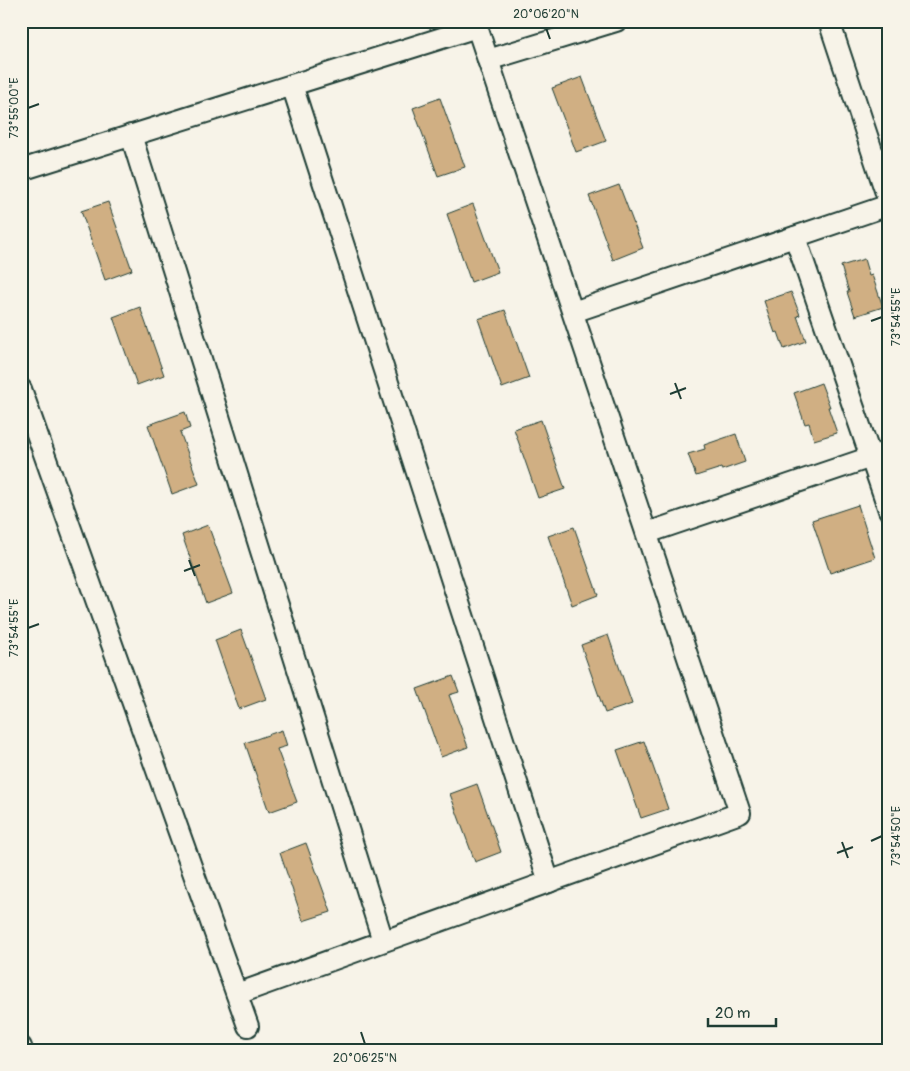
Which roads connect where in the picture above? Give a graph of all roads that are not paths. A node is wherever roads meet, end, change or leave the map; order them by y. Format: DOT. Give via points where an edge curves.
graph roads {
  1 [pos="616,21"];
  2 [pos="829,21"];
  3 [pos="476,24"];
  4 [pos="488,60"];
  5 [pos="292,85"];
  6 [pos="131,135"];
  7 [pos="21,170"];
  8 [pos="889,204"];
  9 [pos="795,237"];
  10 [pos="572,312"];
  11 [pos="21,390"];
  12 [pos="880,454"];
  13 [pos="889,510"];
  14 [pos="647,533"];
  15 [pos="549,882"];
  16 [pos="383,941"];
  17 [pos="237,994"];
  18 [pos="248,1026"];
  1 -- 4 [label="street"];
  2 -- 8 [label="street"];
  3 -- 4 [label="street"];
  3 -- 5 [label="street"];
  4 -- 10 [label="street"];
  5 -- 6 [label="street"];
  5 -- 15 [label="street"];
  6 -- 7 [label="street"];
  6 -- 16 [label="street"];
  8 -- 9 [label="street"];
  9 -- 10 [label="street"];
  9 -- 12 [label="street"];
  10 -- 14 [label="street"];
  11 -- 17 [label="street"];
  12 -- 13 [label="street"];
  12 -- 14 [label="street"];
  14 -- 15 [label="street" via="740,813"];
  15 -- 16 [label="street"];
  16 -- 17 [label="street"];
  17 -- 18 [label="street"];
}
